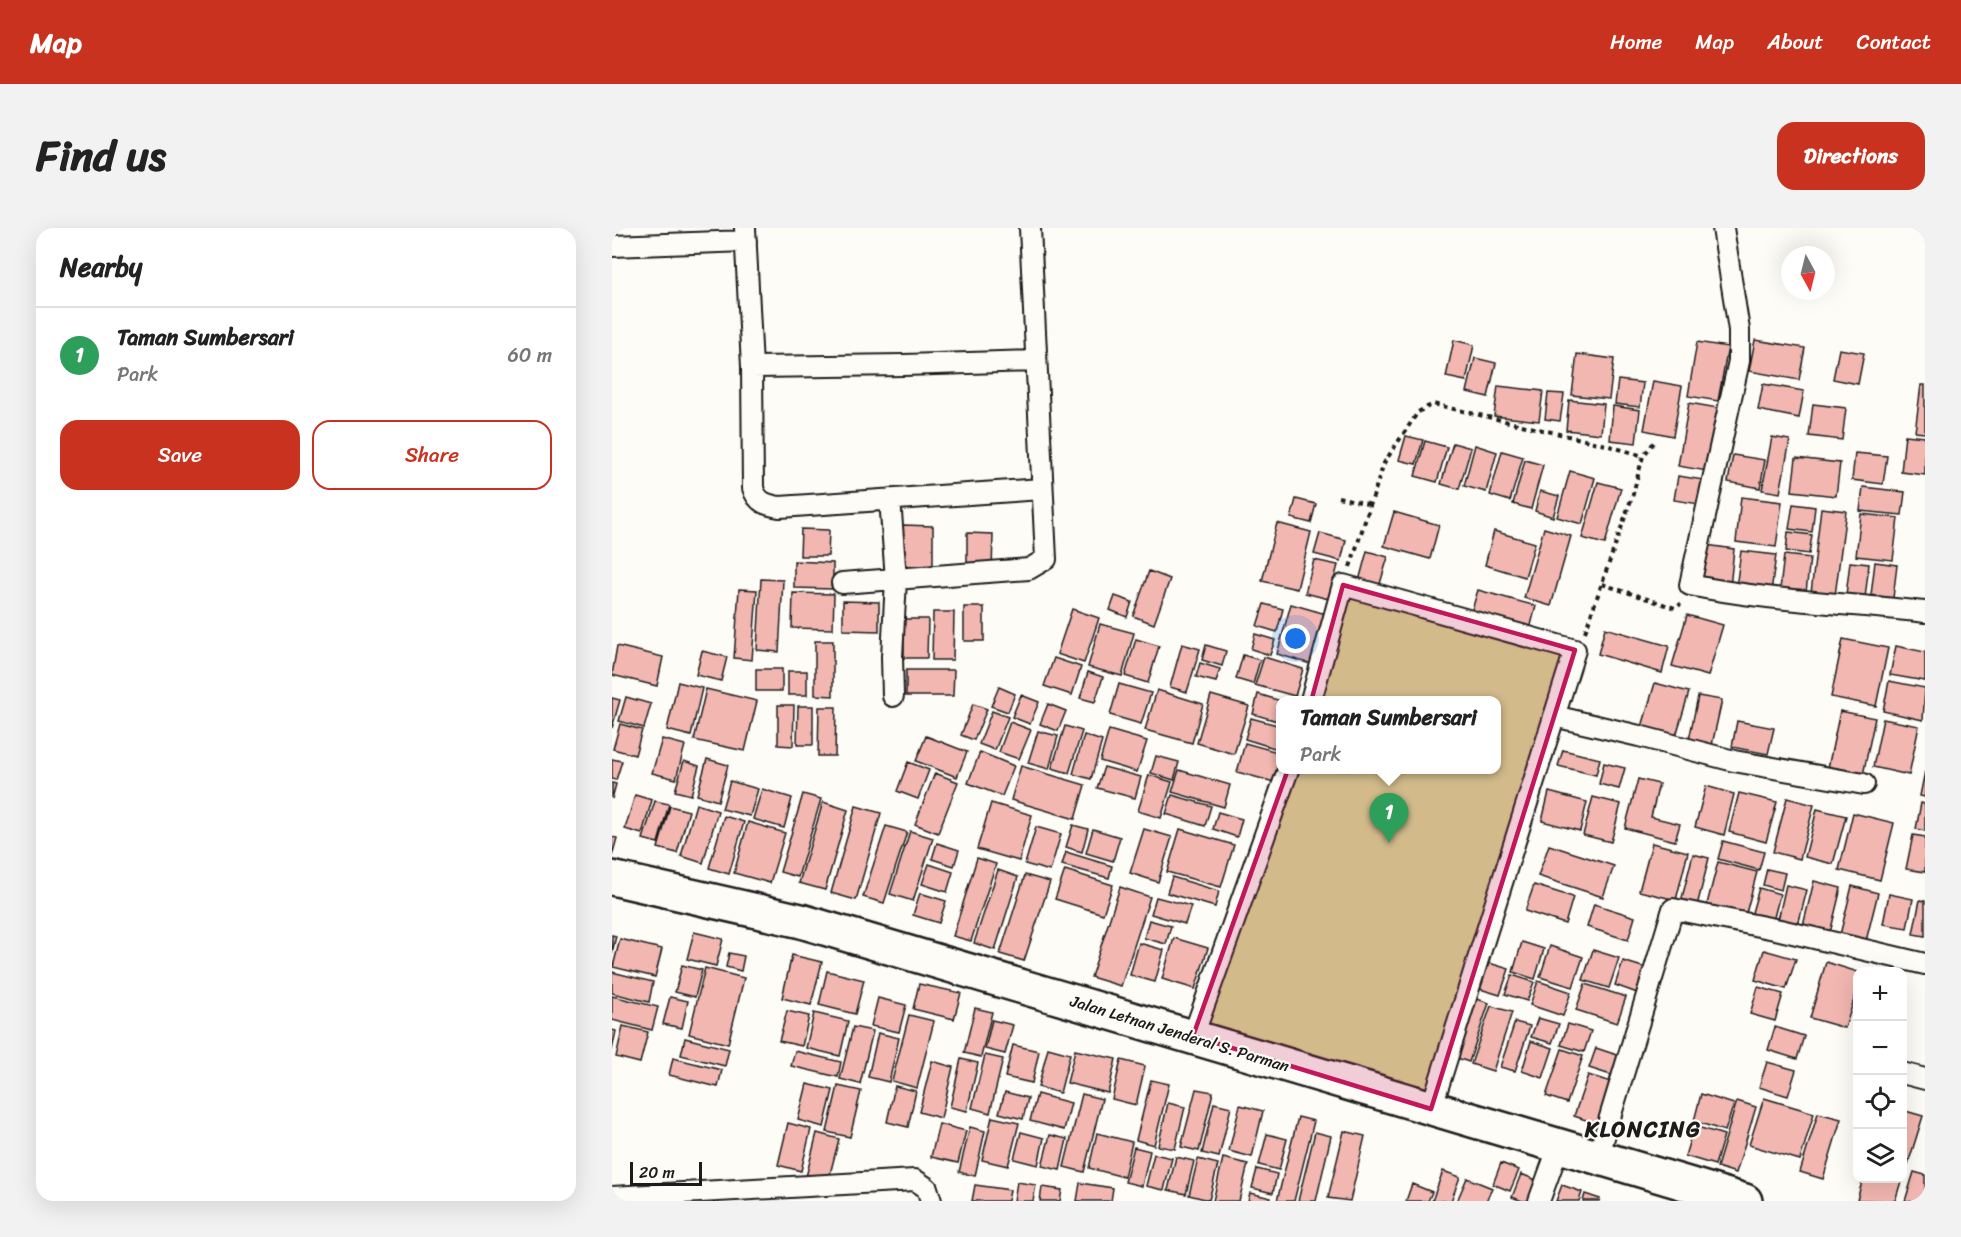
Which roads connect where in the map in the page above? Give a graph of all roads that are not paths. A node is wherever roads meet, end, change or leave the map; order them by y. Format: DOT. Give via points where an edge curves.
graph roads {
  1 [pos="1030,228"];
  2 [pos="1722,228"];
  3 [pos="745,235"];
  4 [pos="612,246"];
  5 [pos="1036,361"];
  6 [pos="753,367"];
  7 [pos="1041,489"];
  8 [pos="890,499"];
  9 [pos="896,579"];
  10 [pos="842,583"];
  11 [pos="1925,612"];
  12 [pos="893,696"];
  13 [pos="1312,696"];
  14 [pos="1554,716"];
  15 [pos="1287,774"];
  16 [pos="1864,784"];
  17 [pos="612,878"];
  18 [pos="1925,964"];
  19 [pos="1193,1036"];
  20 [pos="1907,1074"];
  21 [pos="1925,1079"];
  22 [pos="1431,1109"];
  23 [pos="1559,1146"];
  24 [pos="1598,1157"];
  25 [pos="612,1197"];
  26 [pos="931,1201"];
  27 [pos="1539,1201"];
  28 [pos="1744,1201"];
  1 -- 5 [label="street"];
  2 -- 11 [label="street" via="1739,330 1739,361 1690,585 1764,598"];
  3 -- 4 [label="street"];
  3 -- 6 [label="street"];
  5 -- 6 [label="street"];
  5 -- 7 [label="street"];
  6 -- 8 [label="street" via="753,488 760,500 780,507"];
  7 -- 8 [label="street"];
  7 -- 9 [label="street" via="1046,552 1042,564 1029,569"];
  8 -- 9 [label="street"];
  9 -- 10 [label="street"];
  9 -- 12 [label="street"];
  13 -- 14 [label="street" via="1343,585 1575,650"];
  14 -- 16 [label="street" via="1734,761"];
  14 -- 22 [label="street"];
  15 -- 19 [label="street"];
  17 -- 19 [label="highway, Jalan Letnan Jenderal S. Parman" via="801,921"];
  18 -- 24 [label="street" via="1673,909"];
  19 -- 22 [label="highway, Jalan Letnan Jenderal S. Parman"];
  20 -- 21 [label="street"];
  22 -- 23 [label="highway, Jalan Letnan Jenderal S. Parman"];
  23 -- 24 [label="highway, Jalan Letnan Jenderal S. Parman"];
  23 -- 27 [label="street"];
  24 -- 28 [label="highway, Jalan Letnan Jenderal S. Parman"];
  25 -- 26 [label="street" via="915,1180 927,1188"];
}
